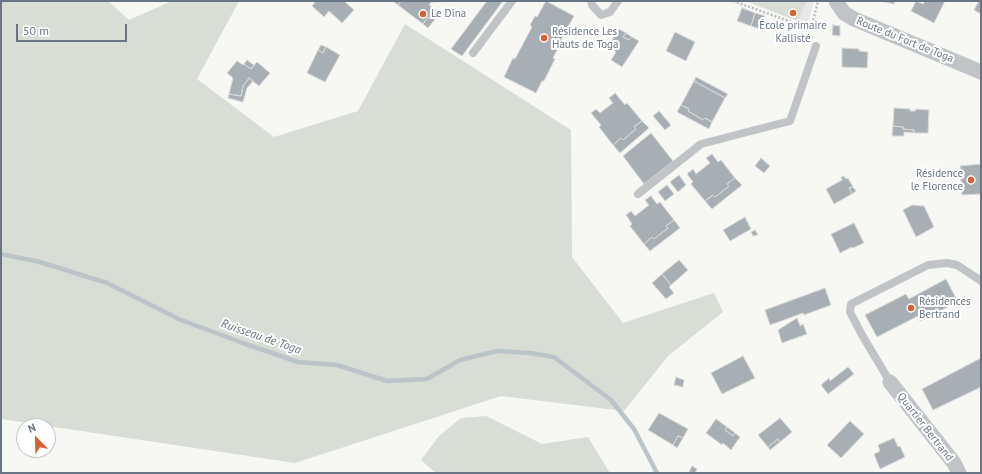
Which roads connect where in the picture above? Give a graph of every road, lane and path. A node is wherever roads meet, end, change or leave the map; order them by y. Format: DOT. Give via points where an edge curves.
graph roads {
  1 [pos="512,1"];
  2 [pos="591,1"];
  3 [pos="618,1"];
  4 [pos="733,1"];
  5 [pos="818,1"];
  6 [pos="836,1"];
  7 [pos="816,46"];
  8 [pos="473,53"];
  9 [pos="981,72"];
  10 [pos="638,194"];
  11 [pos="981,281"];
  12 [pos="890,382"];
  13 [pos="959,473"];
  1 -- 8 [label="lane"];
  2 -- 3 [label="lane" via="601,15 610,12"];
  4 -- 5 [label="path" via="811,29"];
  6 -- 9 [label="street, Route du Fort de Toga" via="844,13 854,19"];
  7 -- 10 [label="lane" via="790,121 701,144"];
  11 -- 12 [label="lane" via="958,265 928,265 851,304 850,312"];
  12 -- 13 [label="street, Quartier Bertrand" via="954,463"];
}
